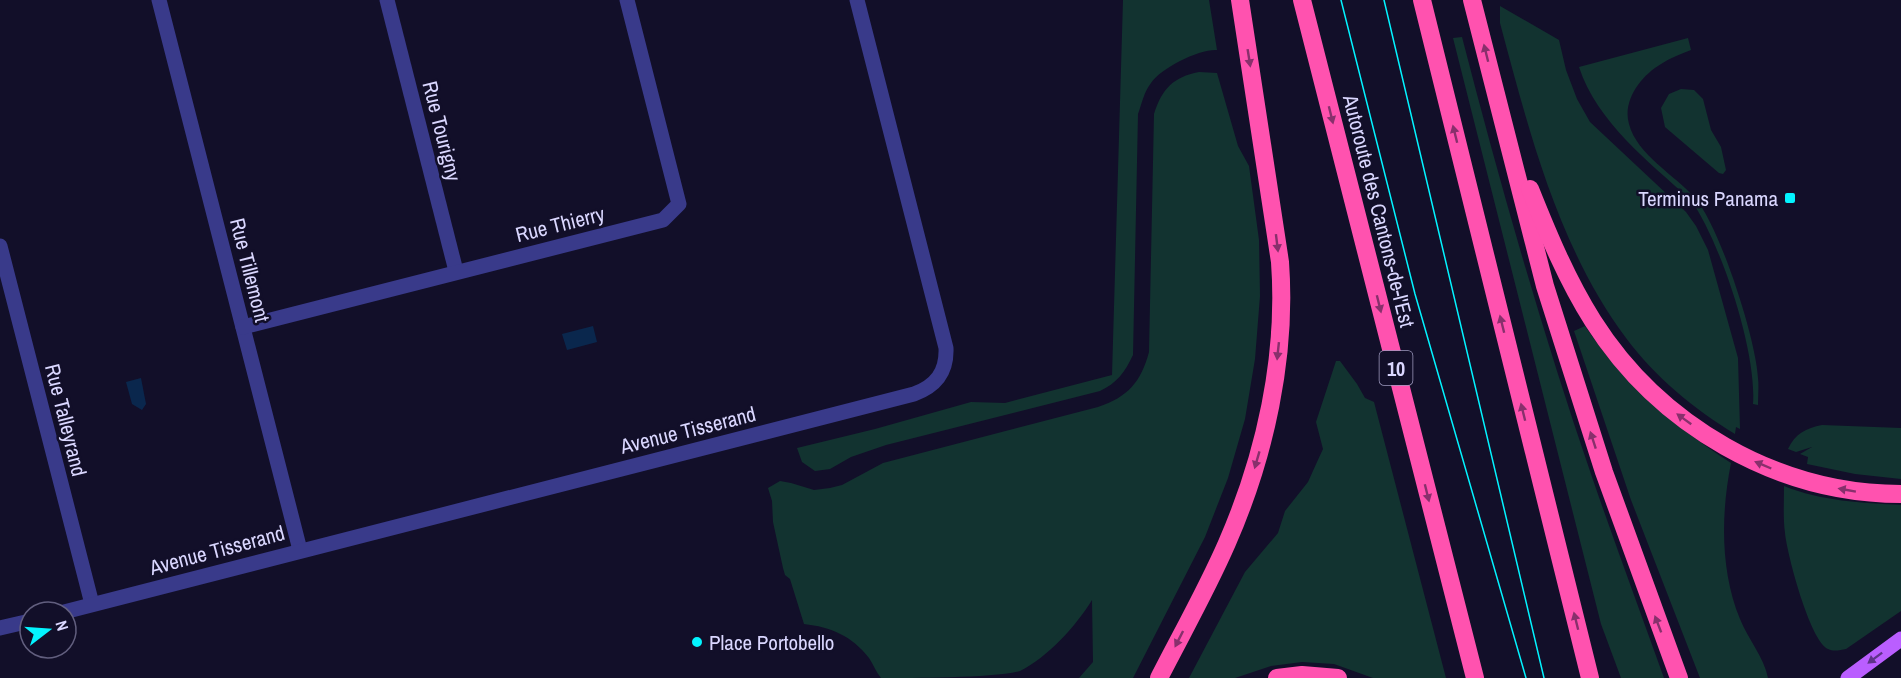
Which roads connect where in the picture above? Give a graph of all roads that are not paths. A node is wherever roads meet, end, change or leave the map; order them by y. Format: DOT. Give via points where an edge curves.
graph roads {
  1 [pos="159,0"];
  2 [pos="387,0"];
  3 [pos="627,0"];
  4 [pos="857,0"];
  5 [pos="1240,0"];
  6 [pos="1302,0"];
  7 [pos="1422,0"];
  8 [pos="1472,0"];
  9 [pos="1499,106"];
  10 [pos="0,246"];
  11 [pos="456,271"];
  12 [pos="243,327"];
  13 [pos="1901,494"];
  14 [pos="300,550"];
  15 [pos="92,604"];
  16 [pos="78,608"];
  17 [pos="18,624"];
  18 [pos="0,628"];
  19 [pos="1901,639"];
  20 [pos="1159,678"];
  21 [pos="1277,678"];
  22 [pos="1338,678"];
  23 [pos="1475,678"];
  24 [pos="1590,678"];
  25 [pos="1679,678"];
  26 [pos="1848,678"];
  1 -- 12 [label="street, Rue Tillemont"];
  2 -- 11 [label="street, Rue Tourigny"];
  3 -- 11 [label="street, Rue Thierry" via="679,204 663,220"];
  4 -- 14 [label="street, Avenue Tisserand" via="944,338 945,364 935,383 914,394"];
  5 -- 20 [label="highway, one-way" via="1280,262 1276,370 1263,438 1244,501 1218,563"];
  6 -- 23 [label="highway, Autoroute des Cantons-de-l'Est / 10, one-way"];
  24 -- 7 [label="highway, one-way"];
  9 -- 8 [label="highway, one-way"];
  13 -- 9 [label="highway, one-way" via="1848,491 1775,470 1733,451 1656,396 1623,362 1593,322 1556,250"];
  25 -- 9 [label="highway, one-way" via="1622,524 1563,345"];
  10 -- 15 [label="street, Rue Talleyrand"];
  11 -- 12 [label="street, Rue Thierry"];
  12 -- 14 [label="street, Rue Tillemont"];
  14 -- 15 [label="street, Avenue Tisserand"];
  15 -- 16 [label="street, Avenue Tisserand"];
  17 -- 18 [label="street"];
  19 -- 26 [label="main road, one-way"];
  21 -- 22 [label="highway"];
}
